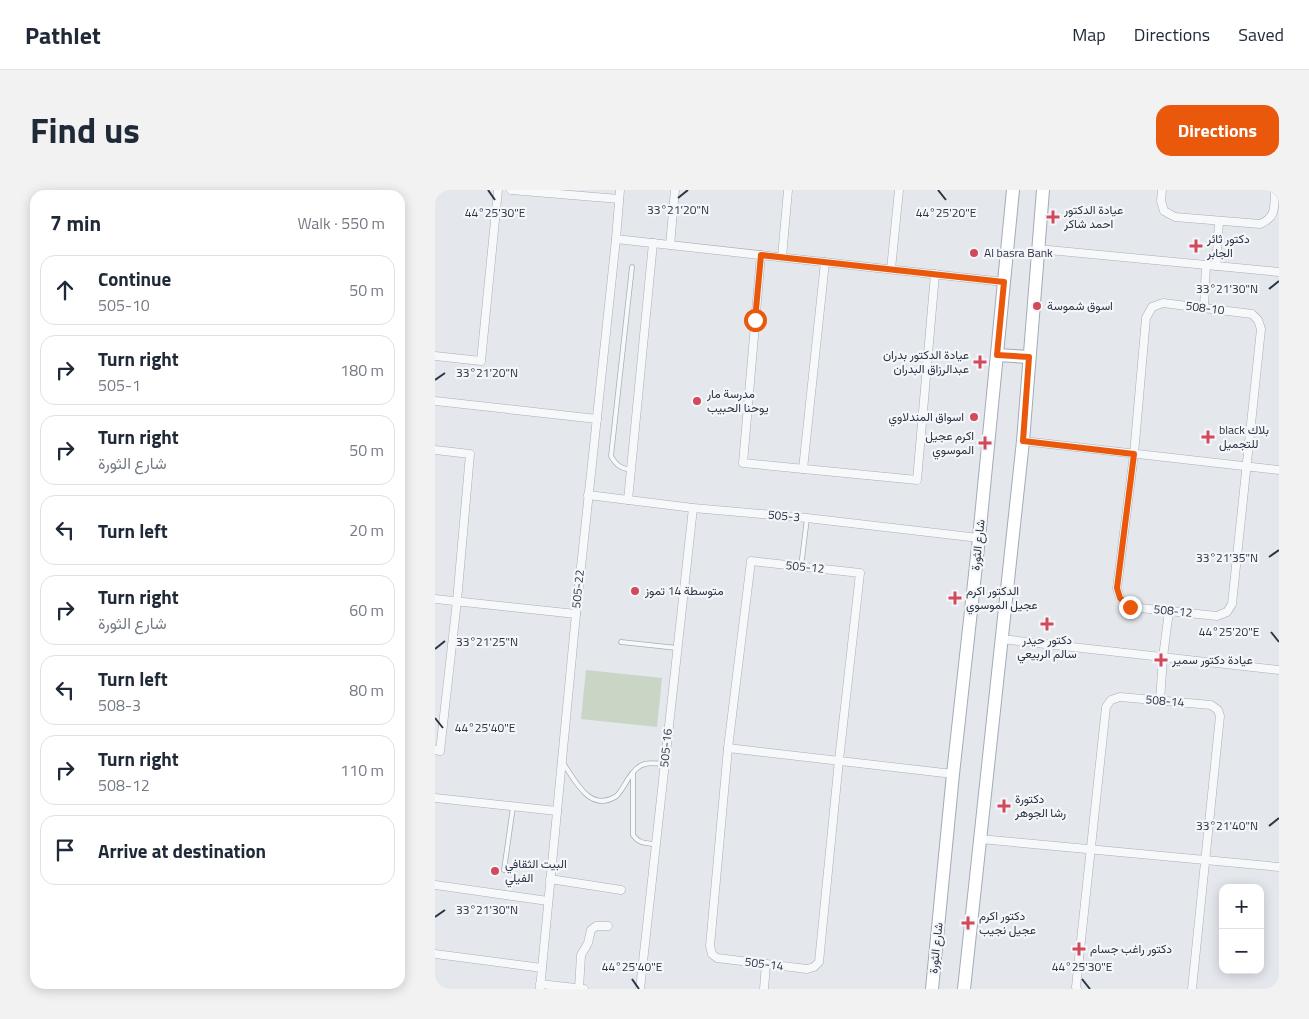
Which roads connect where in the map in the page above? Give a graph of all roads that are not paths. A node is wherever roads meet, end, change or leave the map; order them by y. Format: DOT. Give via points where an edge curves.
graph roads {
  1 [pos="498,190"];
  2 [pos="511,190"];
  3 [pos="620,190"];
  4 [pos="675,190"];
  5 [pos="788,190"];
  6 [pos="899,190"];
  7 [pos="1013,190"];
  8 [pos="1043,190"];
  9 [pos="1162,190"];
  10 [pos="1275,190"];
  11 [pos="619,199"];
  12 [pos="1219,222"];
  13 [pos="616,239"];
  14 [pos="653,243"];
  15 [pos="670,245"];
  16 [pos="1038,249"];
  17 [pos="761,255"];
  18 [pos="782,257"];
  19 [pos="825,262"];
  20 [pos="1207,265"];
  21 [pos="1216,266"];
  22 [pos="632,267"];
  23 [pos="891,269"];
  24 [pos="1279,272"];
  25 [pos="935,274"];
  26 [pos="1004,282"];
  27 [pos="1204,308"];
  28 [pos="997,355"];
  29 [pos="435,356"];
  30 [pos="1029,357"];
  31 [pos="435,401"];
  32 [pos="597,419"];
  33 [pos="1023,441"];
  34 [pos="435,450"];
  35 [pos="1134,454"];
  36 [pos="1247,467"];
  37 [pos="803,469"];
  38 [pos="631,470"];
  39 [pos="1279,470"];
  40 [pos="589,495"];
  41 [pos="628,500"];
  42 [pos="693,508"];
  43 [pos="807,518"];
  44 [pos="979,538"];
  45 [pos="801,567"];
  46 [pos="435,599"];
  47 [pos="457,601"];
  48 [pos="1169,611"];
  49 [pos="576,614"];
  50 [pos="1001,639"];
  51 [pos="621,642"];
  52 [pos="677,648"];
  53 [pos="1163,657"];
  54 [pos="1279,670"];
  55 [pos="1160,701"];
  56 [pos="728,748"];
  57 [pos="435,750"];
  58 [pos="839,760"];
  59 [pos="561,761"];
  60 [pos="664,764"];
  61 [pos="633,772"];
  62 [pos="953,774"];
  63 [pos="435,798"];
  64 [pos="513,807"];
  65 [pos="557,812"];
  66 [pos="979,839"];
  67 [pos="655,844"];
  68 [pos="1091,849"];
  69 [pos="1205,860"];
  70 [pos="1279,867"];
  71 [pos="504,870"];
  72 [pos="551,879"];
  73 [pos="435,885"];
  74 [pos="621,890"];
  75 [pos="548,901"];
  76 [pos="608,926"];
  77 [pos="435,954"];
  78 [pos="766,964"];
  79 [pos="542,968"];
  80 [pos="540,987"];
  81 [pos="579,988"];
  82 [pos="584,989"];
  83 [pos="639,989"];
  84 [pos="765,989"];
  85 [pos="933,989"];
  86 [pos="964,989"];
  87 [pos="1077,989"];
  88 [pos="1192,989"];
  1 -- 29 [label="street" via="481,361"];
  2 -- 11 [label="street"];
  3 -- 11 [label="street, 505-22"];
  4 -- 15 [label="street"];
  5 -- 18 [label="street"];
  6 -- 23 [label="street"];
  7 -- 26 [label="main road, شارع الثورة"];
  8 -- 16 [label="main road"];
  9 -- 12 [label="street" via="1164,211 1175,217"];
  10 -- 12 [label="street" via="1273,211 1268,221 1260,224"];
  11 -- 13 [label="street, 505-22"];
  12 -- 21 [label="street"];
  13 -- 14 [label="street"];
  13 -- 32 [label="street, 505-22"];
  14 -- 15 [label="street"];
  14 -- 38 [label="street"];
  15 -- 17 [label="street"];
  16 -- 20 [label="street"];
  16 -- 30 [label="main road"];
  17 -- 18 [label="street"];
  17 -- 37 [label="street" via="743,463"];
  18 -- 19 [label="street"];
  19 -- 23 [label="street"];
  19 -- 37 [label="street"];
  20 -- 21 [label="street"];
  20 -- 27 [label="street"];
  21 -- 24 [label="street"];
  22 -- 38 [label="lane" via="611,456 621,468"];
  23 -- 25 [label="street"];
  25 -- 26 [label="street"];
  25 -- 37 [label="street" via="917,480"];
  26 -- 28 [label="main road, شارع الثورة"];
  27 -- 35 [label="street, 508-10" via="1163,303 1152,307 1146,318"];
  27 -- 36 [label="street, 508-10" via="1252,314 1261,329"];
  28 -- 30 [label="main road"];
  28 -- 44 [label="main road, شارع الثورة"];
  30 -- 33 [label="main road"];
  31 -- 32 [label="street"];
  32 -- 40 [label="street, 505-22"];
  33 -- 35 [label="street"];
  33 -- 50 [label="main road"];
  34 -- 47 [label="street" via="470,454"];
  35 -- 36 [label="street"];
  35 -- 48 [label="street, 508-12" via="1117,588 1120,598 1130,607"];
  36 -- 39 [label="street"];
  36 -- 48 [label="street, 508-12" via="1232,604 1227,612 1217,616"];
  38 -- 41 [label="street"];
  40 -- 41 [label="street, 505-3"];
  40 -- 49 [label="street, 505-22"];
  41 -- 42 [label="street, 505-3"];
  42 -- 43 [label="street, 505-3"];
  42 -- 52 [label="street, 505-16"];
  43 -- 44 [label="street, 505-3"];
  43 -- 45 [label="lane"];
  44 -- 62 [label="main road, شارع الثورة"];
  45 -- 56 [label="street, 505-12" via="751,561"];
  45 -- 58 [label="street, 505-12" via="860,573"];
  46 -- 47 [label="street"];
  47 -- 49 [label="street"];
  47 -- 57 [label="street" via="440,751"];
  48 -- 53 [label="street"];
  49 -- 59 [label="street, 505-22"];
  50 -- 53 [label="street"];
  50 -- 66 [label="main road"];
  51 -- 52 [label="lane"];
  52 -- 60 [label="street, 505-16"];
  53 -- 54 [label="street"];
  53 -- 55 [label="street"];
  55 -- 68 [label="street, 508-14" via="1120,697 1111,700 1106,707"];
  55 -- 69 [label="street, 508-14" via="1211,706 1218,710 1220,716"];
  56 -- 58 [label="street"];
  56 -- 78 [label="street, 505-14" via="710,946 717,958"];
  58 -- 62 [label="street"];
  58 -- 78 [label="street, 505-14" via="819,962 807,969"];
  59 -- 61 [label="lane" via="584,793 598,800 616,797"];
  59 -- 65 [label="street, 505-22"];
  60 -- 61 [label="lane" via="645,764"];
  60 -- 67 [label="street, 505-16"];
  61 -- 67 [label="lane" via="633,835 640,843"];
  62 -- 85 [label="main road, شارع الثورة"];
  63 -- 64 [label="street"];
  64 -- 65 [label="street"];
  64 -- 71 [label="lane"];
  65 -- 72 [label="street, 505-22"];
  66 -- 68 [label="street"];
  66 -- 86 [label="main road"];
  67 -- 83 [label="street, 505-16"];
  68 -- 69 [label="street"];
  68 -- 87 [label="street, 508-14"];
  69 -- 70 [label="street"];
  69 -- 88 [label="street, 508-14"];
  72 -- 74 [label="street"];
  72 -- 75 [label="street, 505-22"];
  73 -- 75 [label="street"];
  75 -- 79 [label="street, 505-22"];
  76 -- 81 [label="street" via="596,926 591,930 581,955"];
  77 -- 79 [label="street"];
  78 -- 84 [label="street"];
  79 -- 80 [label="street, 505-22"];
  80 -- 81 [label="street"];
  81 -- 82 [label="street"];
}
